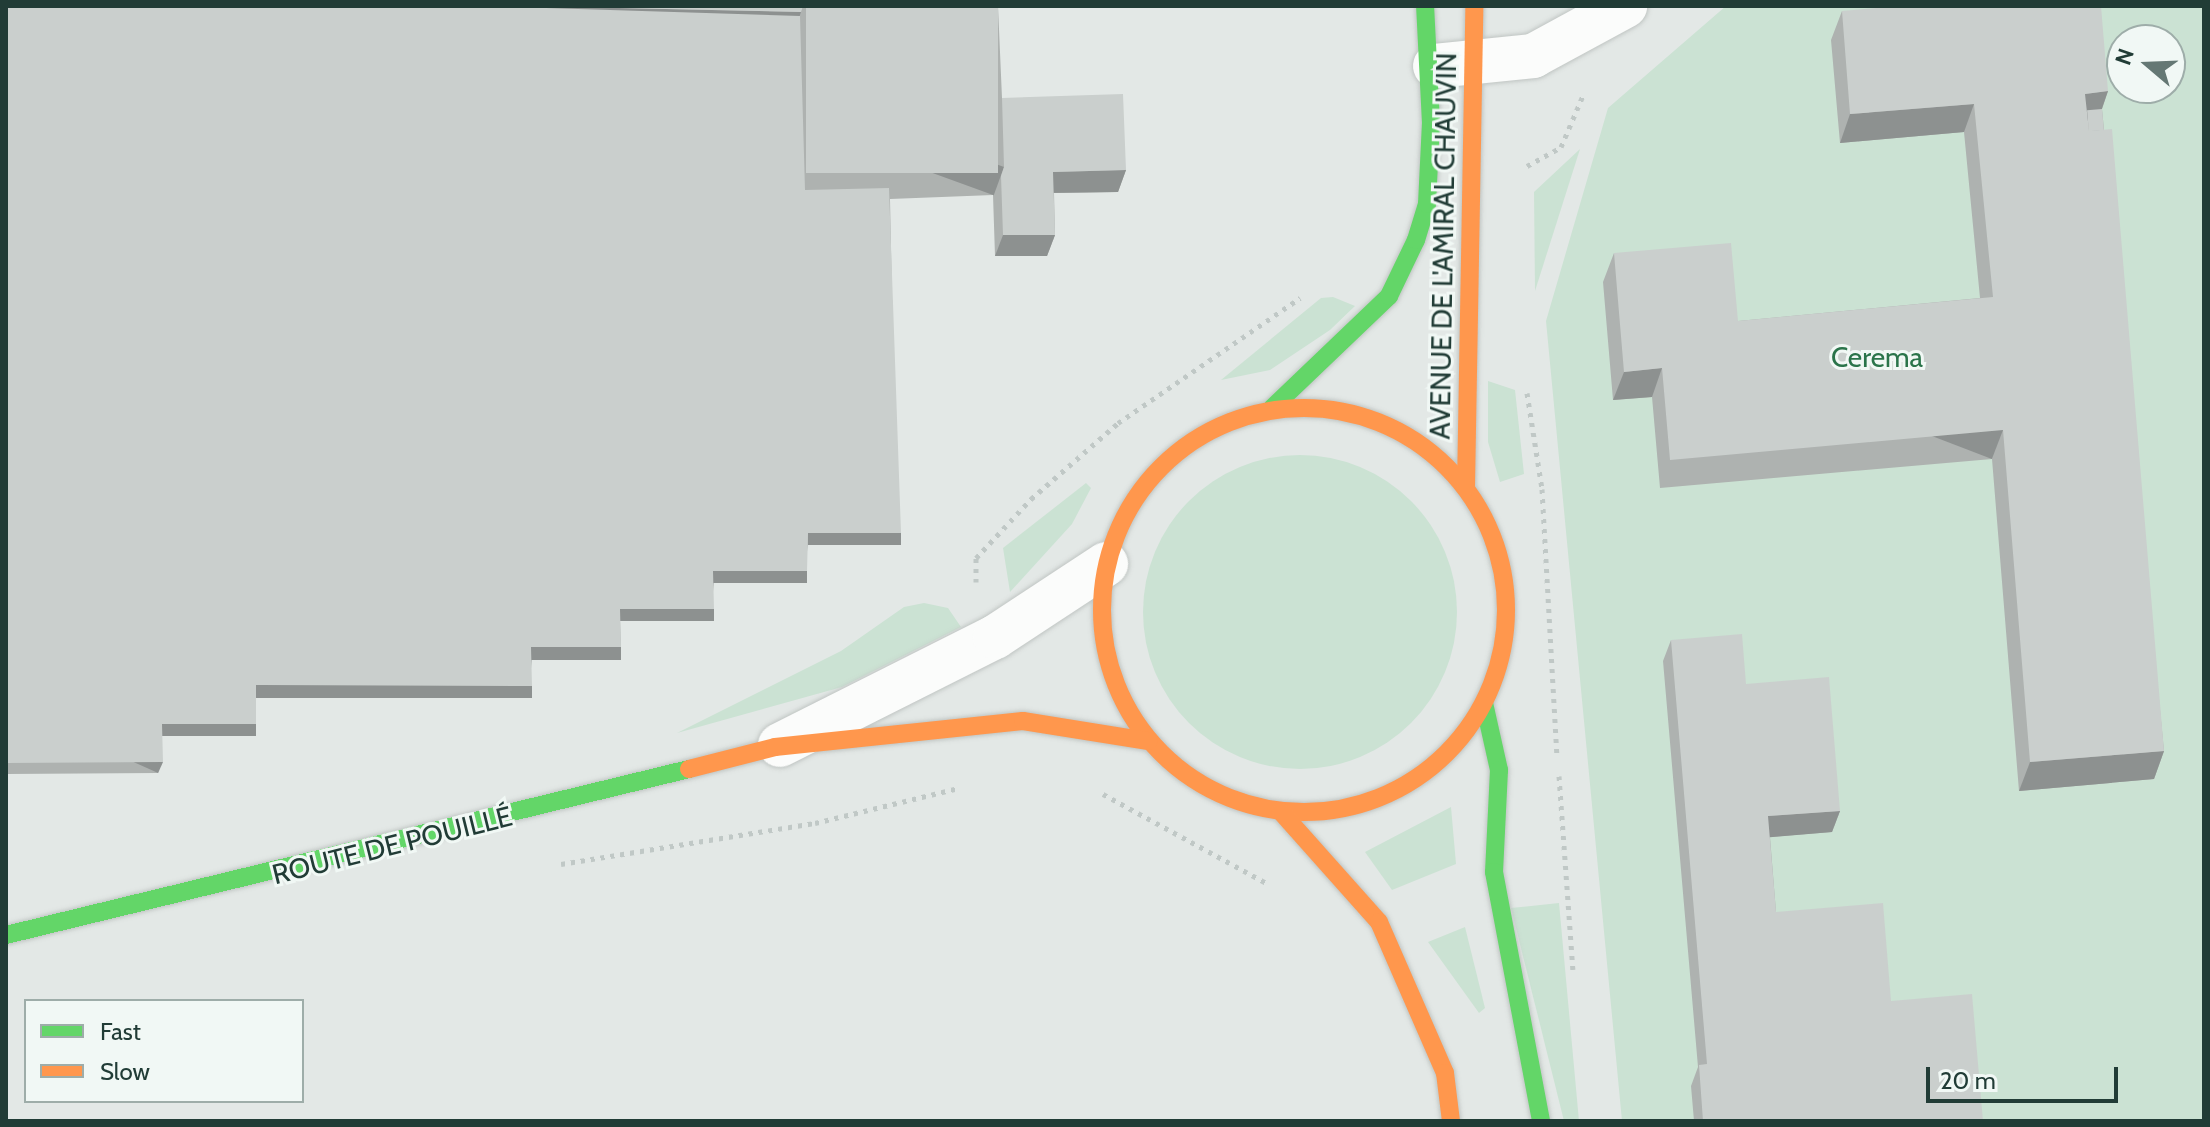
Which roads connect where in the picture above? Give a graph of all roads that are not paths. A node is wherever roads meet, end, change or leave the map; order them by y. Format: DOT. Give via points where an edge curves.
graph roads {
  1 [pos="1425,6"];
  2 [pos="1474,6"];
  3 [pos="1625,6"];
  4 [pos="1477,63"];
  5 [pos="1428,67"];
  6 [pos="1272,408"];
  7 [pos="1466,487"];
  8 [pos="1106,564"];
  9 [pos="1484,703"];
  10 [pos="1148,741"];
  11 [pos="775,747"];
  12 [pos="1281,812"];
  13 [pos="6,935"];
  14 [pos="1451,1121"];
  15 [pos="1541,1121"];
  1 -- 5 [label="main road, AVENUE DE L'AMIRAL CHAUVIN"];
  2 -- 4 [label="main road, AVENUE DE L'AMIRAL CHAUVIN"];
  3 -- 4 [label="street" via="1533,56"];
  4 -- 5 [label="street"];
  4 -- 7 [label="main road, AVENUE DE L'AMIRAL CHAUVIN"];
  5 -- 6 [label="main road, AVENUE DE L'AMIRAL CHAUVIN" via="1427,204 1400,276"];
  6 -- 7 [label="main road" via="1327,407 1381,421 1428,448"];
  6 -- 8 [label="main road" via="1215,426 1165,460 1127,508"];
  7 -- 9 [label="main road" via="1494,537 1507,592 1503,649"];
  8 -- 10 [label="main road" via="1101,627 1112,672"];
  8 -- 11 [label="street, ROUTE DE POUILLÉ" via="995,637"];
  9 -- 12 [label="main road" via="1448,752 1399,789 1342,810"];
  9 -- 15 [label="main road" via="1499,770 1494,872"];
  10 -- 11 [label="main road, ROUTE DE POUILLÉ" via="1023,721"];
  10 -- 12 [label="main road" via="1185,776 1231,800"];
  11 -- 13 [label="main road, ROUTE DE POUILLÉ" via="305,868"];
  12 -- 14 [label="main road" via="1379,922 1445,1073"];
}
